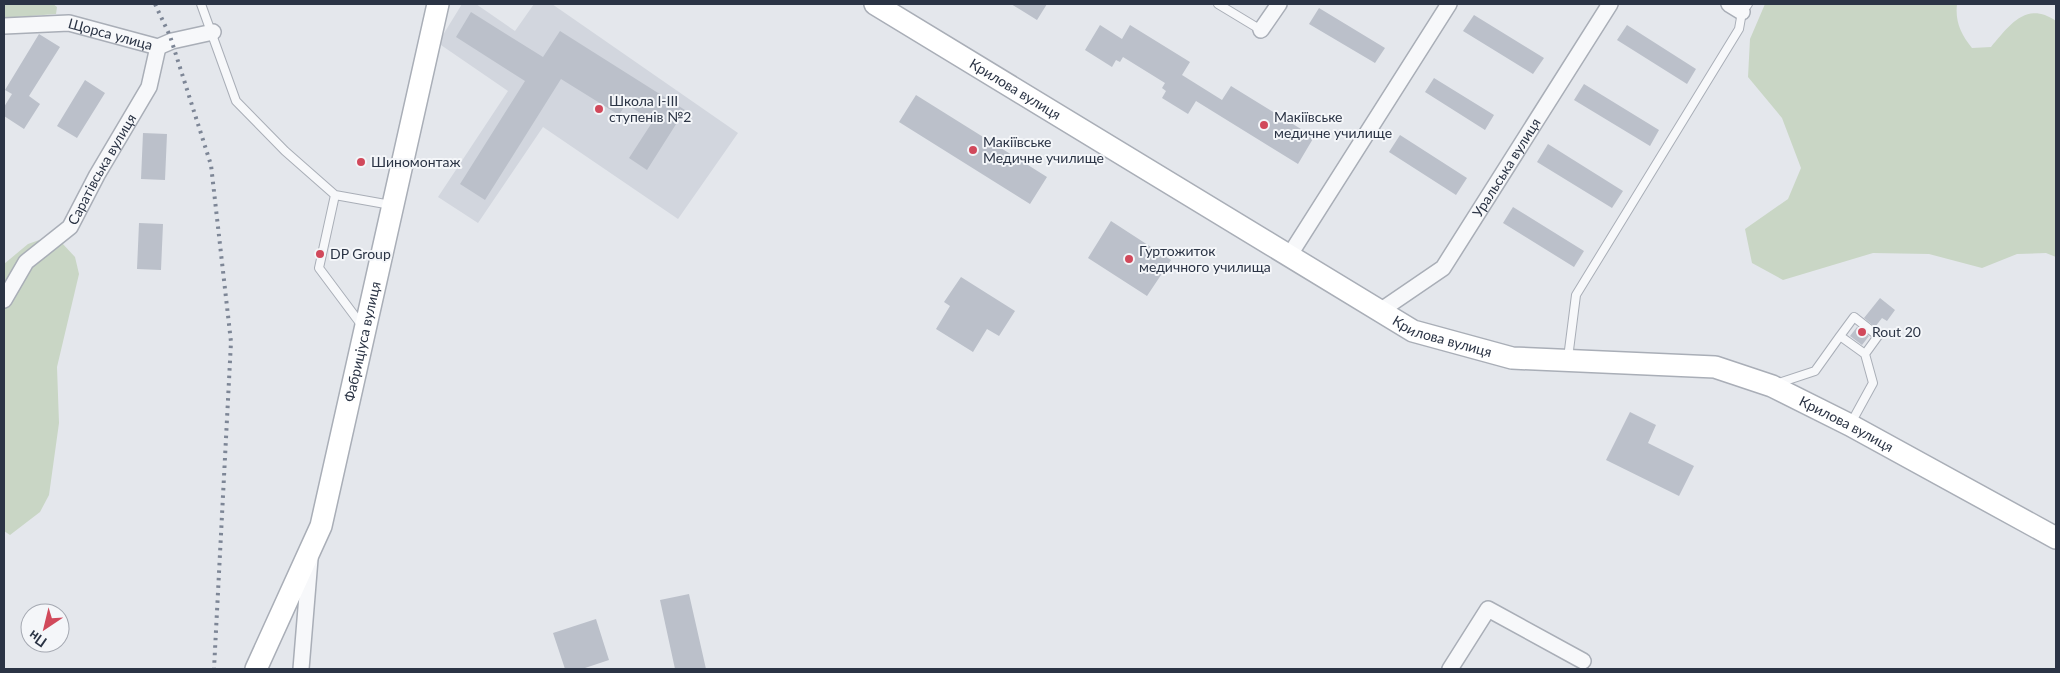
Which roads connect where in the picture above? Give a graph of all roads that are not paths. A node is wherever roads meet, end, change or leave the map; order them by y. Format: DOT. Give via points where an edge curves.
graph roads {
  1 [pos="201,4"];
  2 [pos="438,4"];
  3 [pos="876,4"];
  4 [pos="1218,4"];
  5 [pos="1279,4"];
  6 [pos="1450,4"];
  7 [pos="1610,4"];
  8 [pos="1729,4"];
  9 [pos="1745,8"];
  10 [pos="4,26"];
  11 [pos="1261,30"];
  12 [pos="213,32"];
  13 [pos="158,47"];
  14 [pos="335,195"];
  15 [pos="391,206"];
  16 [pos="1289,256"];
  17 [pos="4,300"];
  18 [pos="1380,311"];
  19 [pos="364,329"];
  20 [pos="1840,336"];
  21 [pos="1865,354"];
  22 [pos="1568,360"];
  23 [pos="1772,386"];
  24 [pos="1850,425"];
  25 [pos="2056,538"];
  26 [pos="311,550"];
  27 [pos="1583,661"];
  28 [pos="256,669"];
  29 [pos="301,669"];
  30 [pos="1450,669"];
  1 -- 12 [label="lane"];
  2 -- 15 [label="main road, Фабриціуса вулиця"];
  3 -- 16 [label="main road, Крилова вулиця"];
  4 -- 11 [label="lane"];
  5 -- 11 [label="street"];
  6 -- 16 [label="street"];
  7 -- 18 [label="street, Уральська вулиця" via="1444,268"];
  8 -- 9 [label="street"];
  9 -- 22 [label="lane" via="1739,30 1576,295"];
  10 -- 13 [label="street, Щорса улица" via="69,22"];
  12 -- 13 [label="street, Щорса улица"];
  12 -- 14 [label="lane" via="236,101 285,151"];
  13 -- 17 [label="street, Саратівська вулиця" via="149,88 70,227 26,262"];
  14 -- 15 [label="lane"];
  14 -- 19 [label="lane" via="318,268"];
  15 -- 19 [label="main road, Фабриціуса вулиця"];
  16 -- 18 [label="main road, Крилова вулиця"];
  18 -- 22 [label="main road, Крилова вулиця" via="1413,331 1512,358"];
  19 -- 26 [label="main road, Фабриціуса вулиця" via="321,526"];
  20 -- 21 [label="lane"];
  20 -- 21 [label="lane" via="1854,317 1878,336"];
  20 -- 23 [label="lane" via="1815,371"];
  21 -- 24 [label="lane" via="1872,383"];
  22 -- 23 [label="main road, Крилова вулиця" via="1715,367"];
  23 -- 24 [label="main road, Крилова вулиця"];
  24 -- 25 [label="main road, Крилова вулиця"];
  26 -- 28 [label="main road, Фабриціуса вулиця"];
  26 -- 29 [label="street"];
  27 -- 30 [label="street" via="1488,610"];
}
